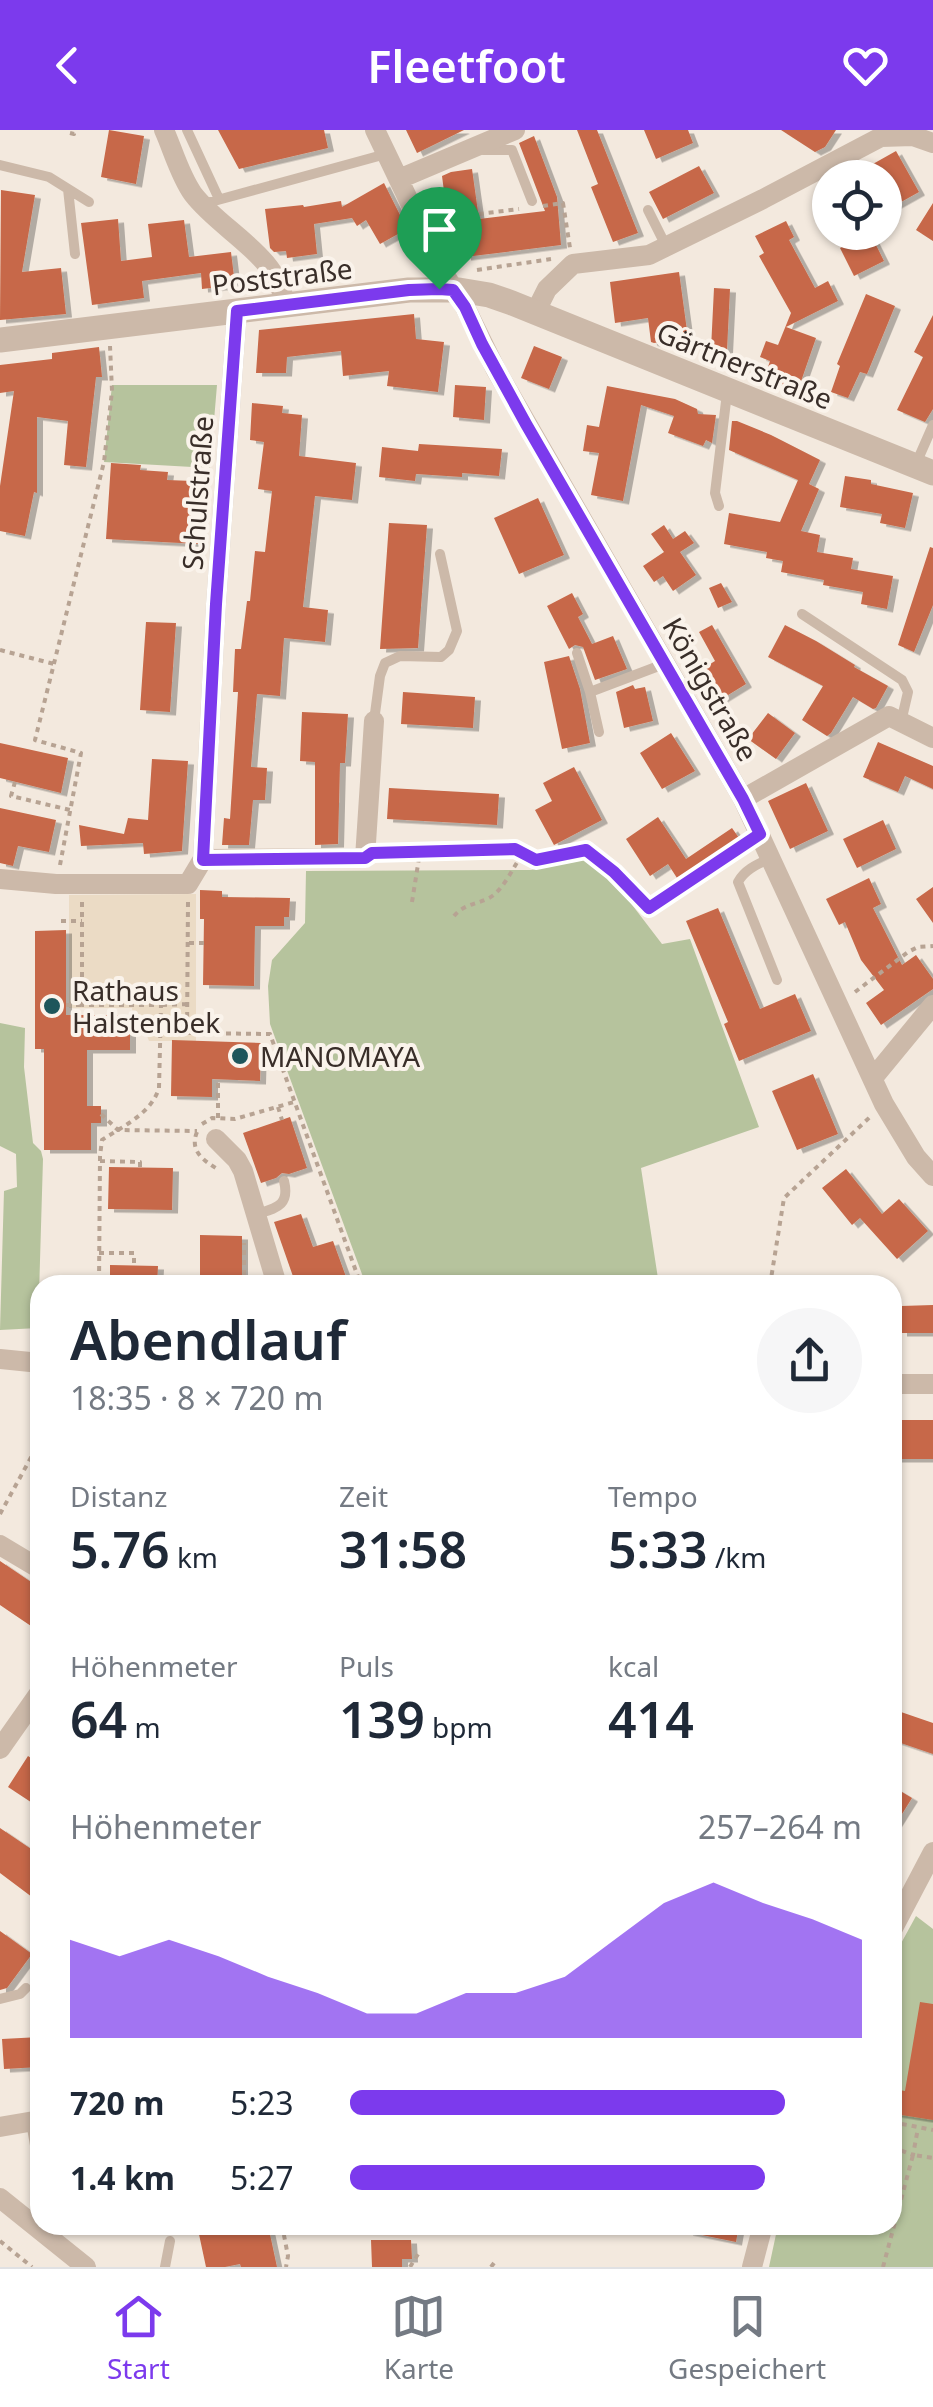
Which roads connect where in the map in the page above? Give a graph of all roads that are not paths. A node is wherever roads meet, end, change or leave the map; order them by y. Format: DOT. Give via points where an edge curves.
graph roads {
  1 [pos="164,130"];
  2 [pos="187,130"];
  3 [pos="374,130"];
  4 [pos="515,130"];
  5 [pos="933,144"];
  6 [pos="467,150"];
  7 [pos="386,154"];
  8 [pos="0,164"];
  9 [pos="399,180"];
  10 [pos="68,189"];
  11 [pos="532,201"];
  12 [pos="90,202"];
  13 [pos="211,202"];
  14 [pos="648,210"];
  15 [pos="666,247"];
  16 [pos="75,254"];
  17 [pos="460,280"];
  18 [pos="285,305"];
  19 [pos="237,311"];
  20 [pos="535,313"];
  21 [pos="0,340"];
  22 [pos="728,390"];
  23 [pos="933,425"];
  24 [pos="924,469"];
  25 [pos="719,506"];
  26 [pos="440,554"];
  27 [pos="802,614"];
  28 [pos="577,653"];
  29 [pos="664,664"];
  30 [pos="590,692"];
  31 [pos="374,721"];
  32 [pos="902,722"];
  33 [pos="599,732"];
  34 [pos="933,738"];
  35 [pos="743,799"];
  36 [pos="760,834"];
  37 [pos="771,858"];
  38 [pos="203,860"];
  39 [pos="0,879"];
  40 [pos="649,908"];
  41 [pos="777,980"];
  42 [pos="933,1005"];
  43 [pos="872,1078"];
  44 [pos="210,1130"];
  45 [pos="933,1176"];
  46 [pos="284,1181"];
  47 [pos="256,1214"];
  48 [pos="274,1275"];
  49 [pos="0,1359"];
  50 [pos="30,1362"];
  51 [pos="902,1384"];
  52 [pos="933,1384"];
  53 [pos="0,1545"];
  54 [pos="30,1563"];
  55 [pos="30,1706"];
  56 [pos="0,1749"];
  57 [pos="933,1852"];
  58 [pos="902,1897"];
  59 [pos="26,1988"];
  60 [pos="0,1999"];
  61 [pos="30,2122"];
  62 [pos="0,2127"];
  63 [pos="0,2198"];
  64 [pos="30,2222"];
  65 [pos="46,2235"];
  66 [pos="760,2235"];
  67 [pos="170,2241"];
  68 [pos="86,2267"];
  69 [pos="165,2267"];
  70 [pos="752,2267"];
  1 -- 13 [label="street" via="191,192"];
  2 -- 13 [label="lane"];
  3 -- 7 [label="street, Königstraße"];
  4 -- 6 [label="street"];
  5 -- 15 [label="street" via="913,136 881,137"];
  6 -- 9 [label="street"];
  6 -- 11 [label="lane" via="512,150"];
  7 -- 9 [label="street, Königstraße"];
  7 -- 13 [label="lane"];
  8 -- 10 [label="lane"];
  9 -- 17 [label="street, Königstraße"];
  10 -- 12 [label="lane"];
  10 -- 16 [label="lane"];
  13 -- 18 [label="street" via="274,273"];
  14 -- 15 [label="lane"];
  15 -- 20 [label="street" via="649,255 572,260"];
  17 -- 18 [label="street, Poststraße"];
  17 -- 20 [label="street, Poststraße"];
  17 -- 29 [label="street, Königstraße" via="482,344"];
  18 -- 19 [label="street, Poststraße"];
  19 -- 21 [label="street, Poststraße"];
  19 -- 38 [label="street, Schulstraße"];
  20 -- 22 [label="street, Gärtnerstraße"];
  22 -- 24 [label="street, Gärtnerstraße"];
  22 -- 25 [label="lane"];
  23 -- 24 [label="lane"];
  26 -- 31 [label="lane" via="457,631 441,657 400,656 385,663"];
  27 -- 32 [label="lane" via="902,680 908,692"];
  28 -- 30 [label="lane"];
  29 -- 30 [label="lane"];
  29 -- 35 [label="street, Königstraße"];
  30 -- 33 [label="lane"];
  31 -- 38 [label="street" via="365,858"];
  32 -- 34 [label="street"];
  32 -- 35 [label="street" via="889,716 814,766"];
  35 -- 36 [label="street, Königstraße"];
  36 -- 37 [label="street, Königstraße"];
  36 -- 40 [label="lane"];
  37 -- 41 [label="lane" via="738,882"];
  37 -- 43 [label="street, Königstraße"];
  38 -- 39 [label="street" via="188,884"];
  42 -- 43 [label="street"];
  43 -- 45 [label="street, Königstraße"];
  44 -- 47 [label="street" via="237,1160"];
  46 -- 47 [label="lane" via="282,1203"];
  47 -- 48 [label="street"];
  49 -- 50 [label="street"];
  51 -- 52 [label="street"];
  53 -- 54 [label="street"];
  55 -- 56 [label="street"];
  57 -- 58 [label="street"];
  59 -- 60 [label="lane"];
  61 -- 62 [label="street"];
  63 -- 64 [label="street"];
  65 -- 68 [label="street"];
  66 -- 70 [label="street"];
  67 -- 69 [label="lane"];
}
